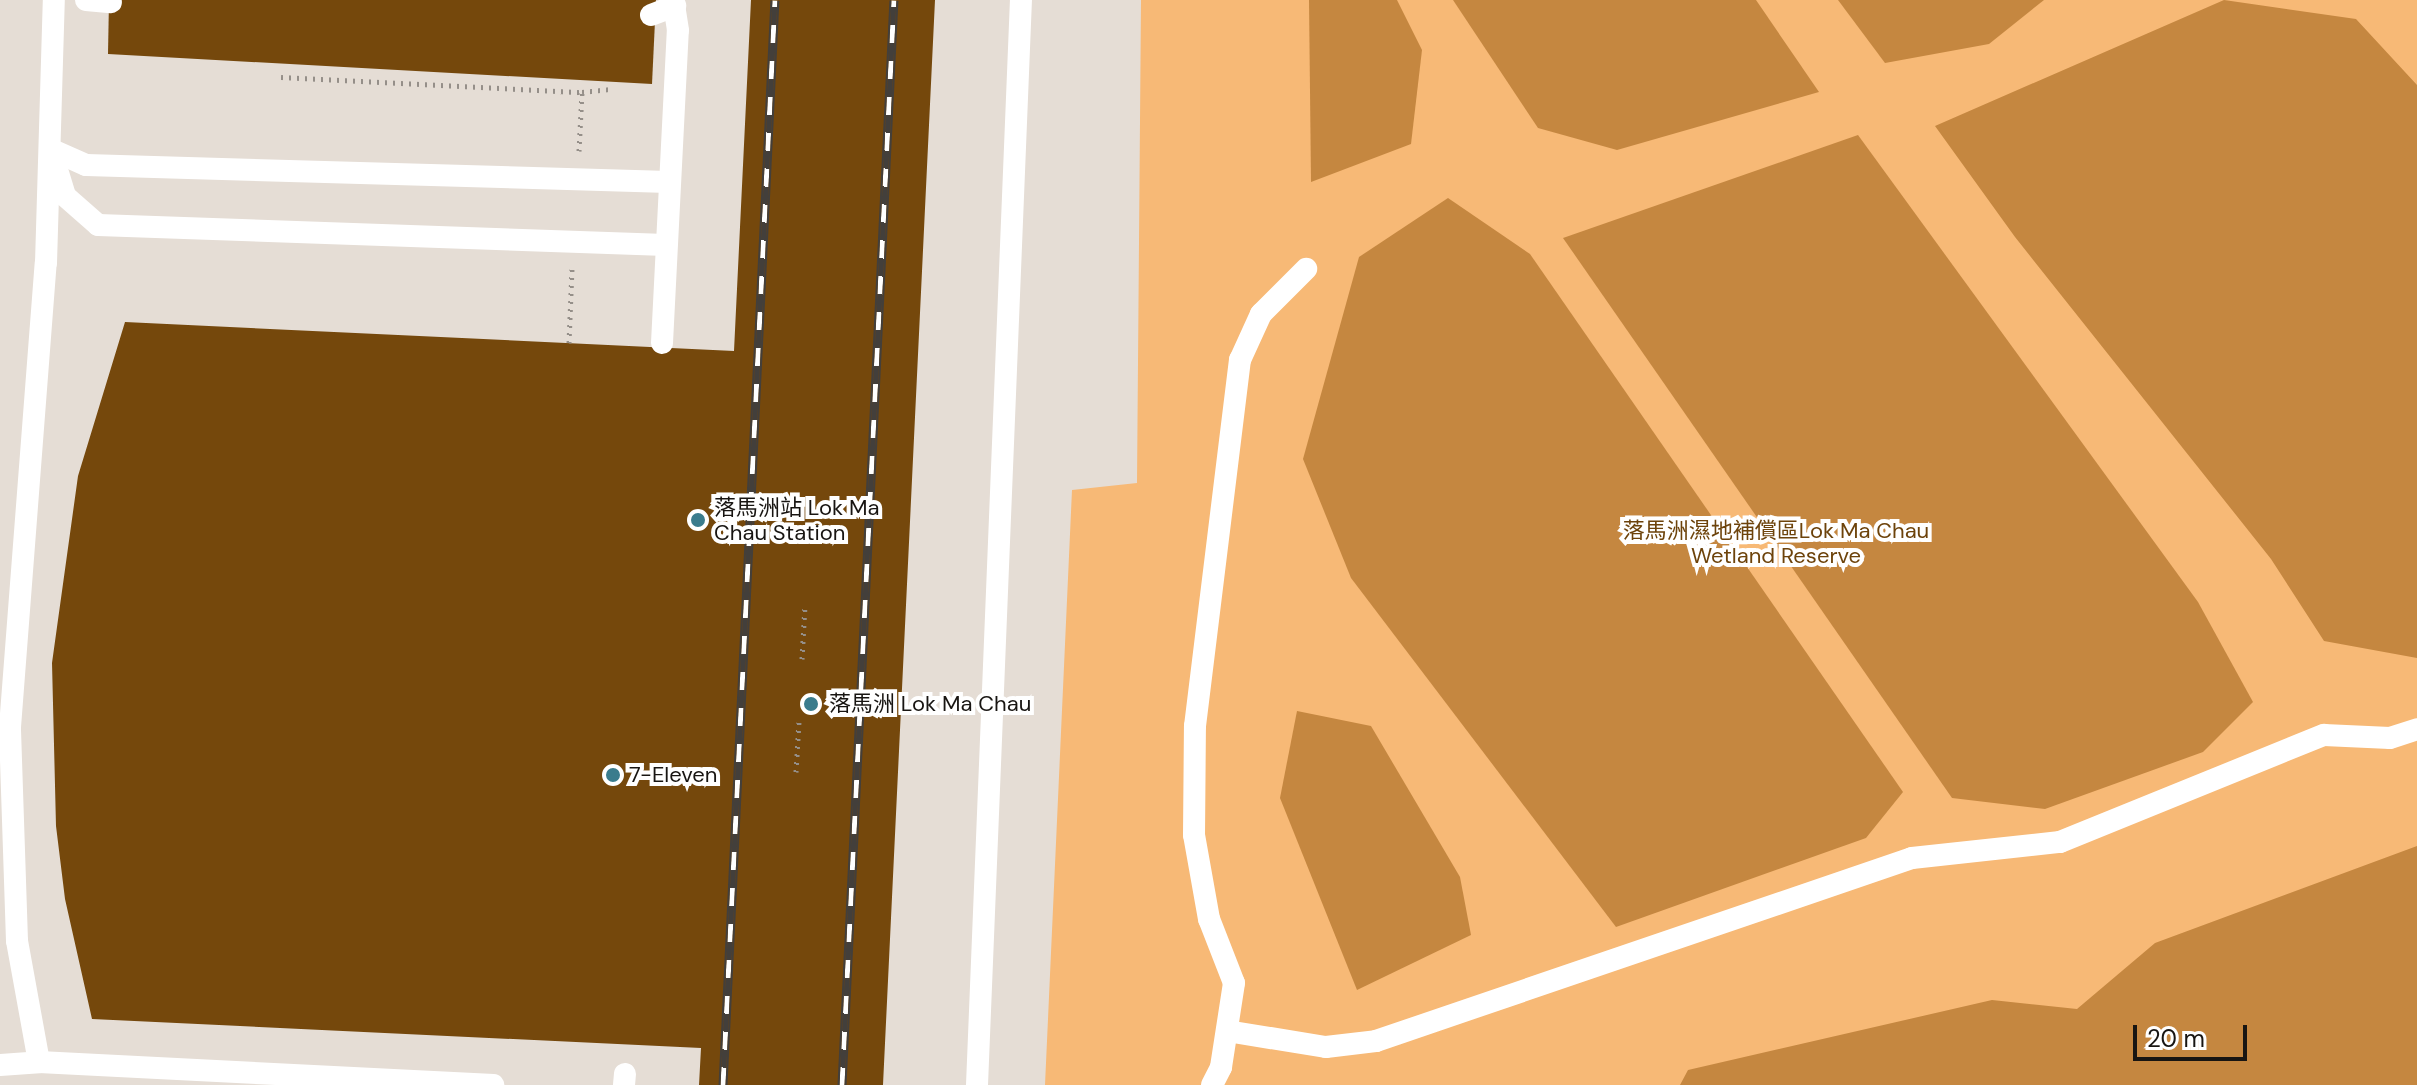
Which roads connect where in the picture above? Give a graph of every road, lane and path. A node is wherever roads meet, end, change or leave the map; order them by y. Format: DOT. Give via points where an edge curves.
graph roads {
  1 [pos="54,0"];
  2 [pos="86,0"];
  3 [pos="1021,0"];
  4 [pos="111,2"];
  5 [pos="674,3"];
  6 [pos="651,15"];
  7 [pos="281,77"];
  8 [pos="612,89"];
  9 [pos="50,149"];
  10 [pos="669,182"];
  11 [pos="666,245"];
  12 [pos="1306,269"];
  13 [pos="662,343"];
  14 [pos="805,605"];
  15 [pos="802,659"];
  16 [pos="799,722"];
  17 [pos="2417,729"];
  18 [pos="796,772"];
  19 [pos="1227,1031"];
  20 [pos="39,1062"];
  21 [pos="0,1065"];
  22 [pos="226,1078"];
  23 [pos="458,1084"];
  24 [pos="493,1085"];
  25 [pos="977,1085"];
  26 [pos="1212,1085"];
  1 -- 9 [label="lane"];
  2 -- 4 [label="lane"];
  3 -- 25 [label="lane"];
  5 -- 6 [label="lane"];
  5 -- 10 [label="lane"];
  7 -- 8 [label="path" via="582,92"];
  9 -- 10 [label="lane" via="86,165"];
  9 -- 11 [label="lane" via="65,196 98,225"];
  9 -- 20 [label="lane" via="10,727 17,941"];
  10 -- 11 [label="lane"];
  11 -- 13 [label="lane"];
  12 -- 19 [label="lane" via="1261,314 1240,360 1195,726 1194,835 1209,919 1234,983"];
  14 -- 15 [label="path"];
  16 -- 18 [label="path"];
  17 -- 19 [label="lane" via="2390,738 2324,735 2060,842 1912,858 1376,1041 1326,1047"];
  19 -- 26 [label="lane"];
  20 -- 21 [label="lane"];
  20 -- 22 [label="lane"];
  22 -- 23 [label="lane"];
  23 -- 24 [label="lane"];
}
